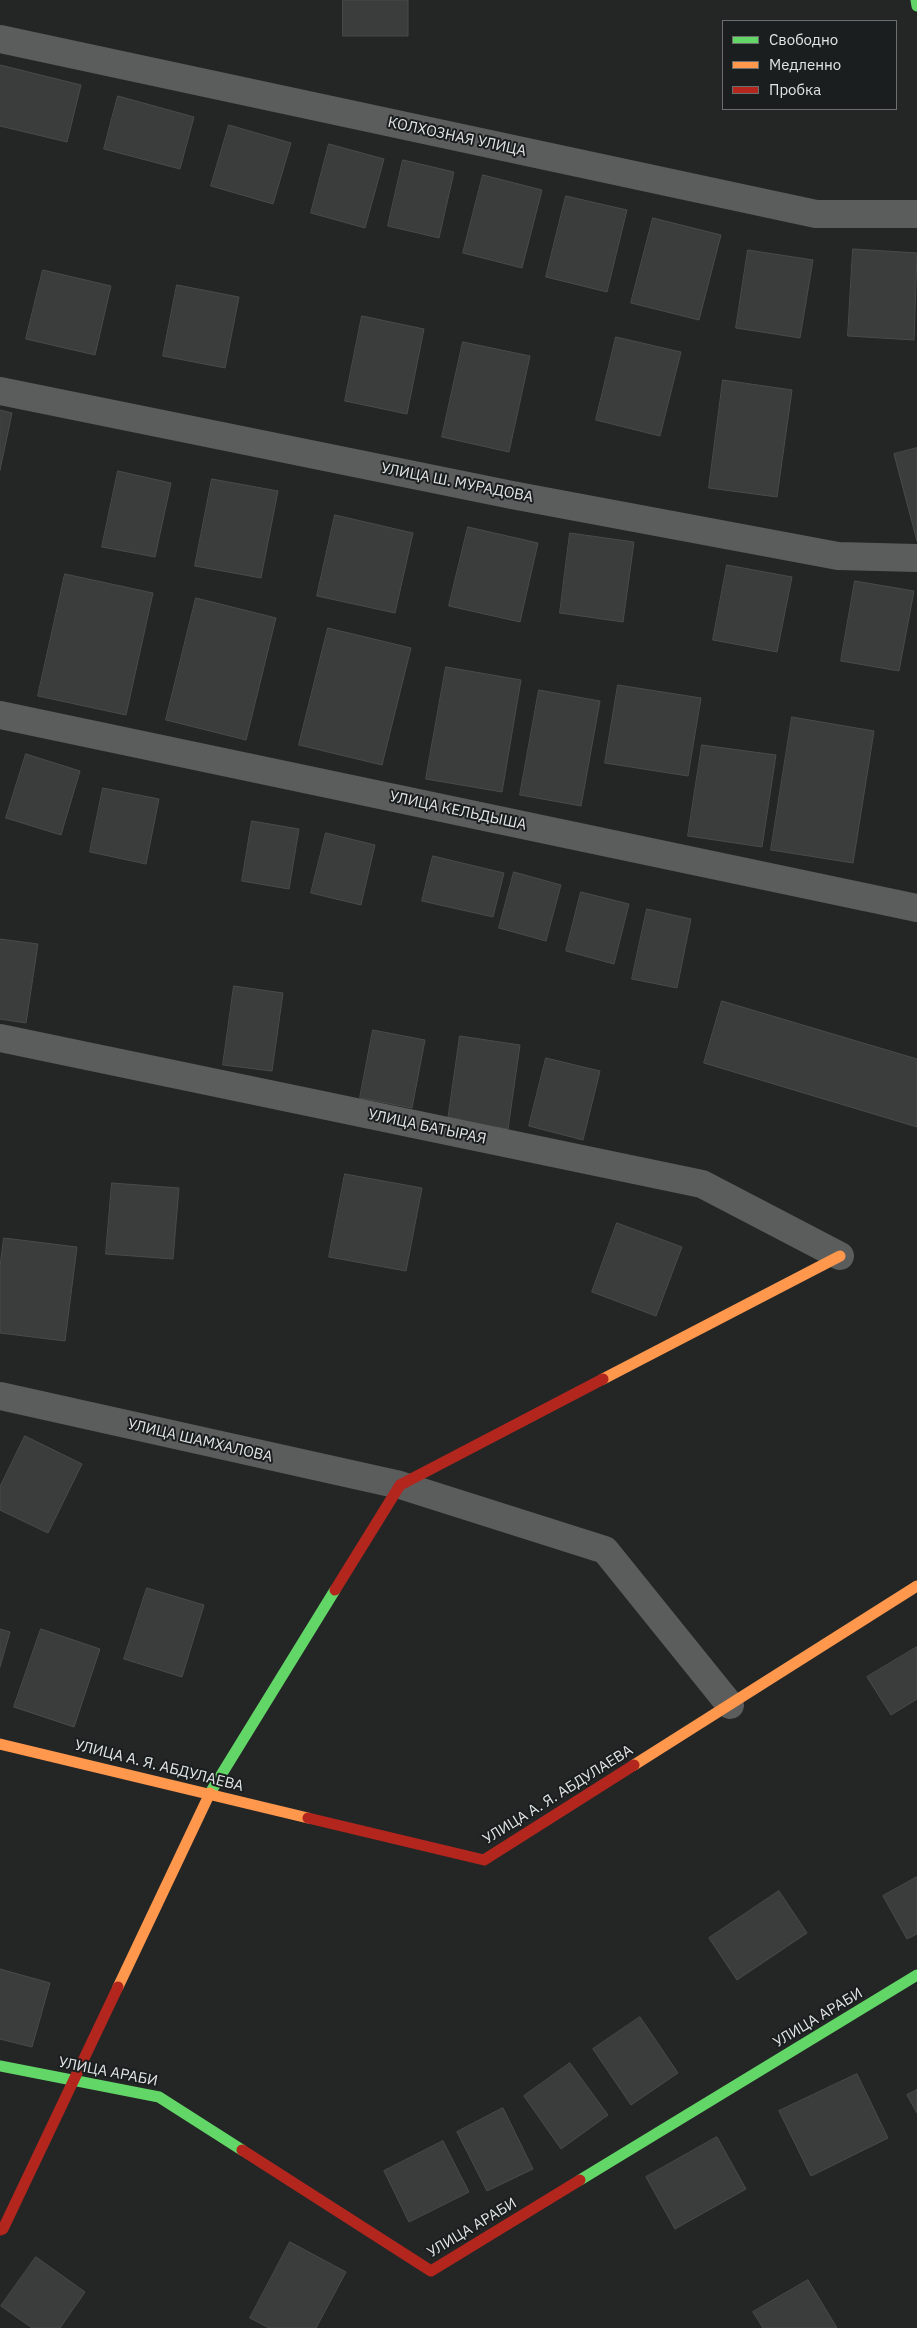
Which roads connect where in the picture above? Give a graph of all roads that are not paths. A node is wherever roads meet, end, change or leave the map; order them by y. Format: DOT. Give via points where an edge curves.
graph roads {
  1 [pos="916,0"];
  2 [pos="917,6"];
  3 [pos="0,39"];
  4 [pos="917,214"];
  5 [pos="0,391"];
  6 [pos="917,558"];
  7 [pos="0,715"];
  8 [pos="917,908"];
  9 [pos="0,1038"];
  10 [pos="840,1256"];
  11 [pos="0,1396"];
  12 [pos="400,1485"];
  13 [pos="917,1586"];
  14 [pos="730,1704"];
  15 [pos="0,1744"];
  16 [pos="209,1794"];
  17 [pos="917,1975"];
  18 [pos="0,2066"];
  19 [pos="73,2080"];
  20 [pos="0,2230"];
  1 -- 2 [label="street"];
  3 -- 4 [label="street, КОЛХОЗНАЯ УЛИЦА" via="816,214"];
  5 -- 6 [label="street, УЛИЦА Ш. МУРАДОВА" via="838,556"];
  7 -- 8 [label="street, УЛИЦА КЕЛЬДЫША"];
  9 -- 10 [label="street, УЛИЦА БАТЫРАЯ" via="702,1184"];
  10 -- 12 [label="street"];
  11 -- 12 [label="street, УЛИЦА ШАМХАЛОВА"];
  12 -- 14 [label="street, УЛИЦА ШАМХАЛОВА" via="605,1550"];
  12 -- 16 [label="street"];
  13 -- 14 [label="street, УЛИЦА А. Я. АБДУЛАЕВА"];
  14 -- 16 [label="street, УЛИЦА А. Я. АБДУЛАЕВА" via="484,1860"];
  15 -- 16 [label="street, УЛИЦА А. Я. АБДУЛАЕВА"];
  16 -- 19 [label="street"];
  17 -- 19 [label="street, УЛИЦА АРАБИ" via="431,2271 159,2096"];
  18 -- 19 [label="street, УЛИЦА АРАБИ"];
  19 -- 20 [label="street"];
}
